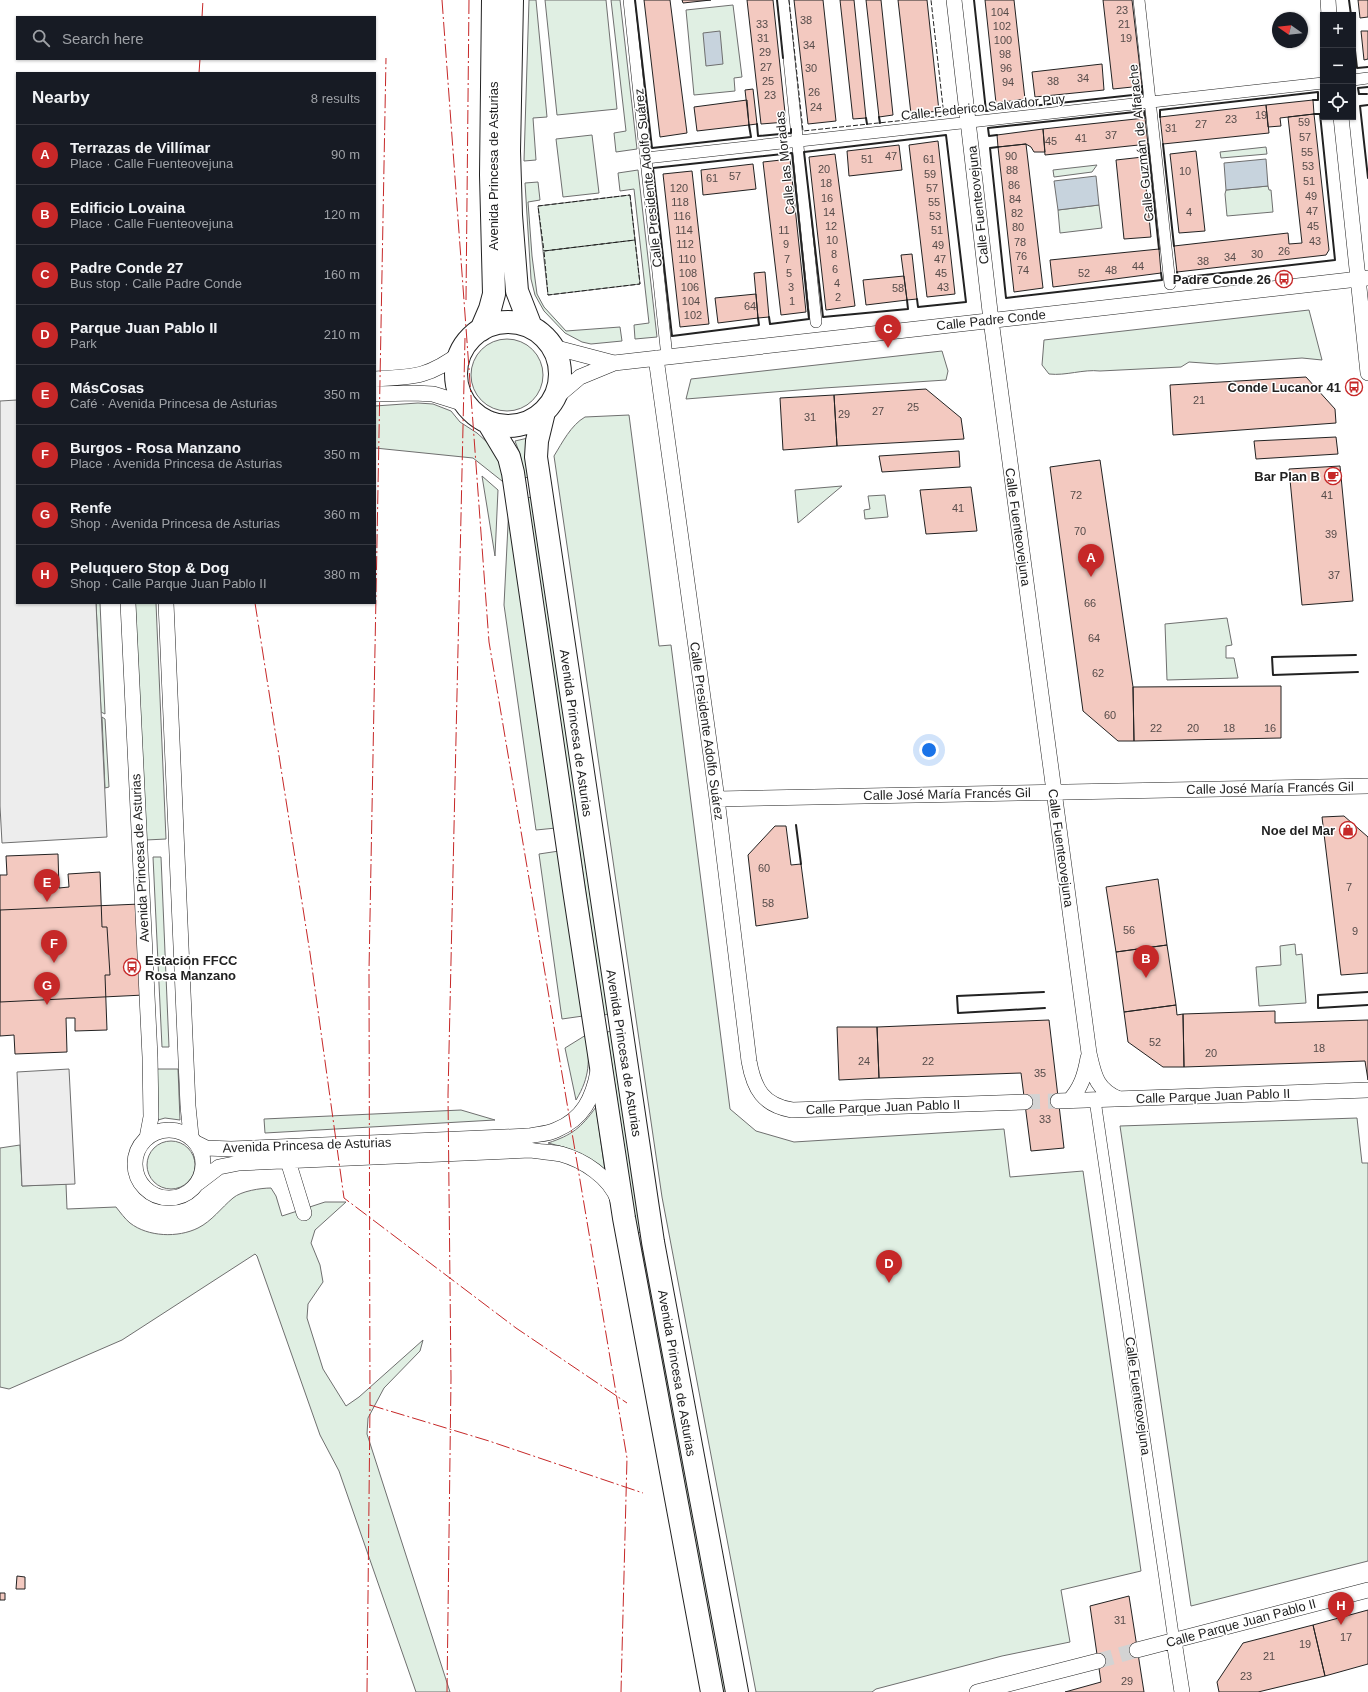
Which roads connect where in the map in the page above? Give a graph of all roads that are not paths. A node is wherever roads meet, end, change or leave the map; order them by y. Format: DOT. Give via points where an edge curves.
graph roads {
  1 [pos="493,0"];
  2 [pos="512,0"];
  3 [pos="629,0"];
  4 [pos="782,0"];
  5 [pos="954,0"];
  6 [pos="1139,0"];
  7 [pos="1328,0"];
  8 [pos="1330,12"];
  9 [pos="1368,78"];
  10 [pos="1356,80"];
  11 [pos="1320,83"];
  12 [pos="1151,102"];
  13 [pos="1341,120"];
  14 [pos="968,122"];
  15 [pos="797,141"];
  16 [pos="646,158"];
  17 [pos="1363,278"];
  18 [pos="1170,284"];
  19 [pos="991,320"];
  20 [pos="816,322"];
  21 [pos="531,328"];
  22 [pos="481,330"];
  23 [pos="553,347"];
  24 [pos="462,352"];
  25 [pos="661,358"];
  26 [pos="614,363"];
  27 [pos="1368,373"];
  28 [pos="376,379"];
  29 [pos="376,394"];
  30 [pos="465,404"];
  31 [pos="549,406"];
  32 [pos="488,422"];
  33 [pos="128,604"];
  34 [pos="166,604"];
  35 [pos="1368,786"];
  36 [pos="1054,792"];
  37 [pos="717,799"];
  38 [pos="599,1048"];
  39 [pos="1089,1053"];
  40 [pos="1368,1090"];
  41 [pos="1119,1099"];
  42 [pos="767,1100"];
  43 [pos="1095,1100"];
  44 [pos="1064,1101"];
  45 [pos="1025,1102"];
  46 [pos="147,1138"];
  47 [pos="194,1140"];
  48 [pos="288,1161"];
  49 [pos="198,1183"];
  50 [pos="304,1213"];
  51 [pos="624,1218"];
  52 [pos="1368,1590"];
  53 [pos="1174,1641"];
  54 [pos="1137,1650"];
  55 [pos="1098,1660"];
  56 [pos="712,1692"];
  57 [pos="736,1692"];
  58 [pos="977,1692"];
  59 [pos="1182,1692"];
  1 -- 22 [label="main road, Avenida Princesa de Asturias" via="491,175 494,294"];
  2 -- 21 [label="main road, Avenida Princesa de Asturias" via="509,151 511,215 517,291"];
  3 -- 16 [label="street, Calle Presidente Adolfo Suárez"];
  4 -- 15 [label="street, Calle las Moradas"];
  5 -- 14 [label="street, Calle Fuenteovejuna"];
  6 -- 12 [label="street, Calle Guzmán de Alfarache"];
  7 -- 8 [label="street"];
  9 -- 10 [label="street"];
  11 -- 12 [label="street, Calle Federico Salvador Puy"];
  12 -- 14 [label="street, Calle Federico Salvador Puy"];
  12 -- 18 [label="street, Calle Guzmán de Alfarache"];
  13 -- 17 [label="street"];
  14 -- 15 [label="street, Calle Federico Salvador Puy"];
  14 -- 19 [label="street, Calle Fuenteovejuna"];
  15 -- 16 [label="street, Calle Federico Salvador Puy"];
  15 -- 20 [label="street, Calle las Moradas"];
  16 -- 25 [label="street, Calle Presidente Adolfo Suárez"];
  17 -- 19 [label="street, Calle Padre Conde"];
  17 -- 27 [label="street"];
  19 -- 25 [label="street, Calle Padre Conde"];
  19 -- 36 [label="street, Calle Fuenteovejuna"];
  21 -- 22 [label="main road" via="519,323 506,322 493,324"];
  21 -- 23 [label="main road"];
  22 -- 24 [label="main road" via="467,343"];
  23 -- 26 [label="street, Calle Padre Conde"];
  23 -- 31 [label="main road" via="560,364 560,382"];
  24 -- 28 [label="street" via="442,366 422,375"];
  24 -- 30 [label="main road" via="457,369 458,387"];
  25 -- 26 [label="street, Calle Padre Conde"];
  25 -- 37 [label="street, Calle Presidente Adolfo Suárez"];
  26 -- 31 [label="street, Calle Padre Conde" via="580,377"];
  29 -- 30 [label="street" via="433,394"];
  30 -- 32 [label="main road" via="475,415"];
  31 -- 32 [label="main road" via="532,421 518,426"];
  31 -- 57 [label="main road, Avenida Princesa de Asturias" via="537,441 536,457 653,1242"];
  32 -- 38 [label="main road, Avenida Princesa de Asturias" via="509,457 513,473"];
  33 -- 46 [label="street, Avenida Princesa de Asturias" via="150,1057 151,1117"];
  34 -- 47 [label="street" via="188,1106"];
  35 -- 36 [label="street, Calle José María Francés Gil"];
  36 -- 37 [label="street, Calle José María Francés Gil"];
  36 -- 39 [label="street, Calle Fuenteovejuna"];
  37 -- 42 [label="street, Calle Presidente Adolfo Suárez" via="752,1076 758,1090"];
  38 -- 47 [label="street, Avenida Princesa de Asturias" via="595,1089 586,1106 571,1122 556,1130 529,1136 231,1149 206,1148"];
  38 -- 51 [label="main road, Avenida Princesa de Asturias"];
  39 -- 41 [label="street, Calle Fuenteovejuna" via="1097,1082 1109,1095"];
  39 -- 44 [label="street, Calle Fuenteovejuna" via="1084,1078 1077,1090"];
  40 -- 41 [label="street, Calle Parque Juan Pablo II"];
  41 -- 43 [label="street, Calle Parque Juan Pablo II"];
  42 -- 45 [label="street, Calle Parque Juan Pablo II" via="780,1108 792,1110"];
  43 -- 44 [label="street, Calle Parque Juan Pablo II"];
  43 -- 53 [label="street, Calle Fuenteovejuna"];
  46 -- 47 [label="street" via="168,1129 180,1130"];
  46 -- 49 [label="street" via="140,1145 135,1168 140,1181 149,1192 161,1198 175,1198 188,1193"];
  47 -- 49 [label="street" via="203,1158 203,1171"];
  48 -- 49 [label="street, Avenida Princesa de Asturias" via="228,1164 210,1173"];
  48 -- 50 [label="street"];
  48 -- 51 [label="street, Avenida Princesa de Asturias" via="530,1150 560,1154 577,1160 605,1180 616,1195"];
  51 -- 56 [label="main road, Avenida Princesa de Asturias"];
  52 -- 53 [label="street, Calle Parque Juan Pablo II"];
  53 -- 54 [label="street, Calle Parque Juan Pablo II"];
  53 -- 59 [label="street, Calle Fuenteovejuna"];
  55 -- 58 [label="street"];
}
